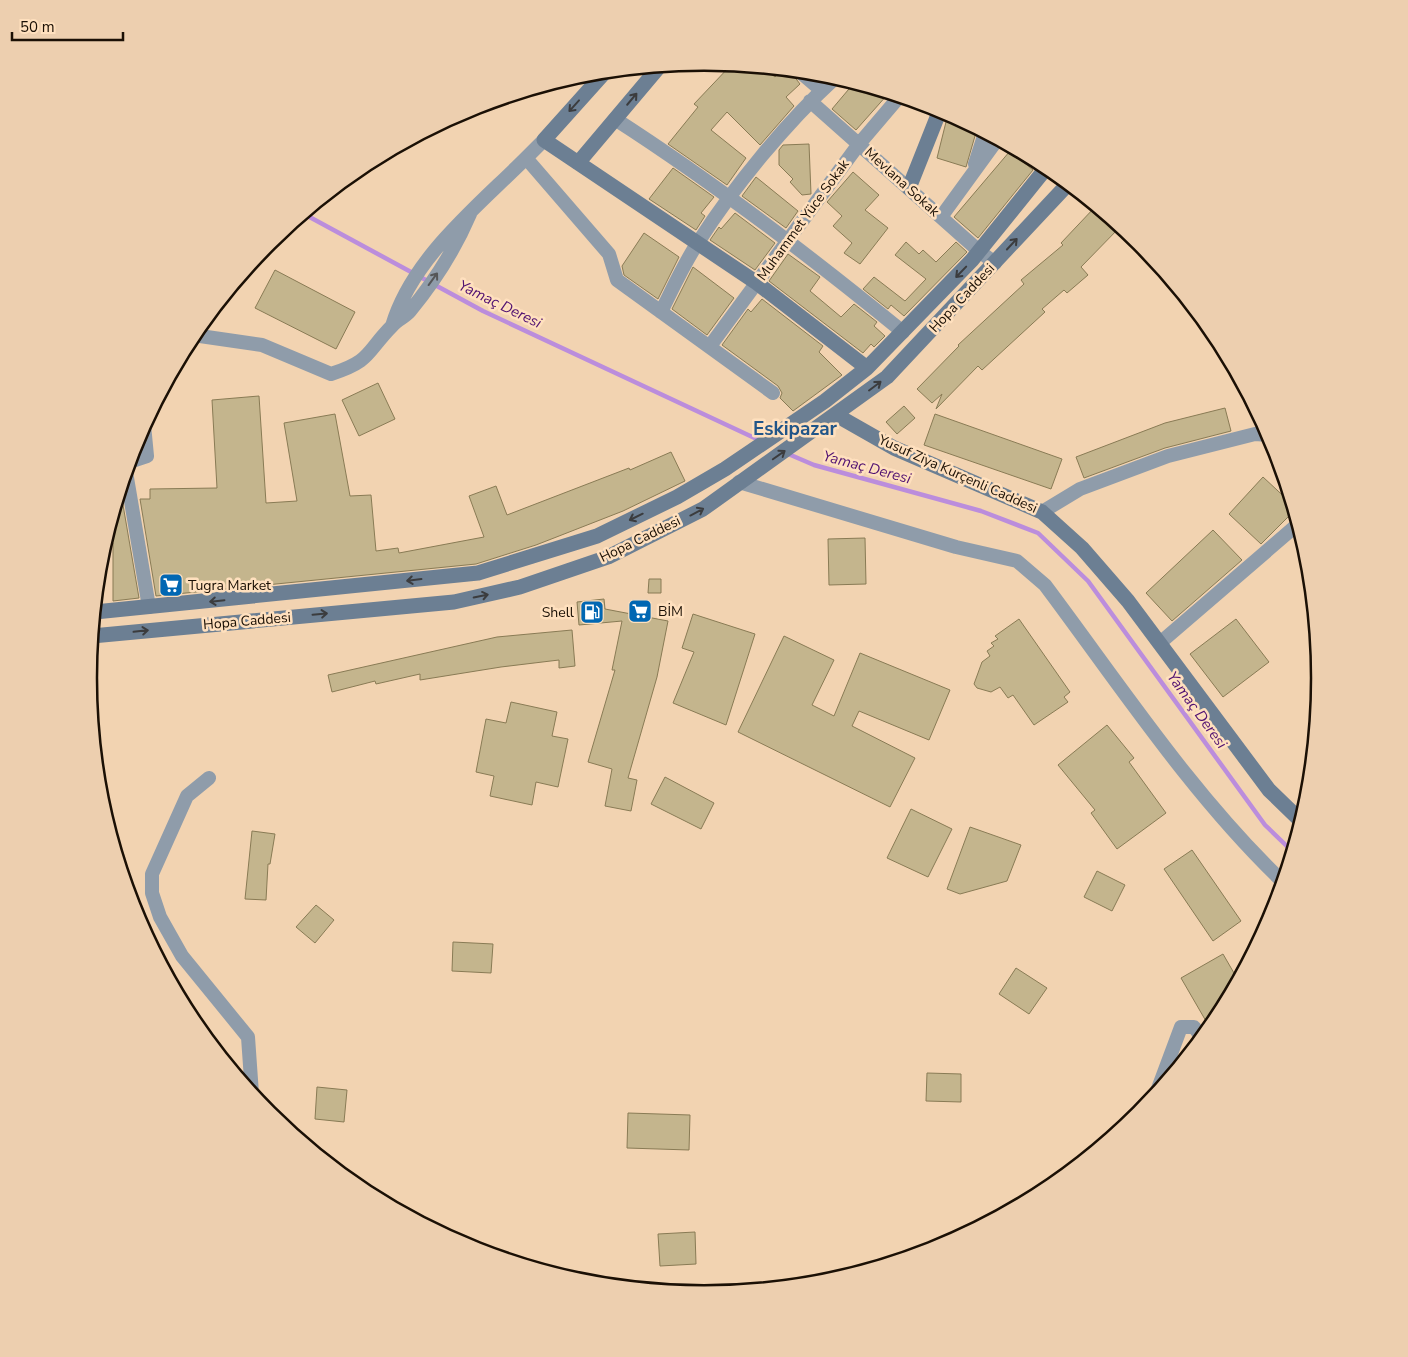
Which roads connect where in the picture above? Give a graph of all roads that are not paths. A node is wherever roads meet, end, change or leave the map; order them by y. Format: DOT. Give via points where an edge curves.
graph roads {
  1 [pos="653,74"];
  2 [pos="596,81"];
  3 [pos="810,81"];
  4 [pos="828,84"];
  5 [pos="821,90"];
  6 [pos="810,101"];
  7 [pos="895,102"];
  8 [pos="937,117"];
  9 [pos="615,119"];
  10 [pos="544,140"];
  11 [pos="983,140"];
  12 [pos="859,144"];
  13 [pos="993,145"];
  14 [pos="526,158"];
  15 [pos="578,163"];
  16 [pos="1041,174"];
  17 [pos="971,176"];
  18 [pos="909,188"];
  19 [pos="1063,189"];
  20 [pos="729,196"];
  21 [pos="470,214"];
  22 [pos="941,217"];
  23 [pos="788,240"];
  24 [pos="697,243"];
  25 [pos="979,251"];
  26 [pos="995,263"];
  27 [pos="756,283"];
  28 [pos="404,308"];
  29 [pos="661,312"];
  30 [pos="903,332"];
  31 [pos="202,336"];
  32 [pos="710,346"];
  33 [pos="867,368"];
  34 [pos="773,393"];
  35 [pos="836,415"];
  36 [pos="1260,434"];
  37 [pos="146,440"];
  38 [pos="138,459"];
  39 [pos="738,482"];
  40 [pos="128,485"];
  41 [pos="1042,512"];
  42 [pos="1293,529"];
  43 [pos="149,608"];
  44 [pos="101,612"];
  45 [pos="98,635"];
  46 [pos="1161,642"];
  47 [pos="209,778"];
  48 [pos="1296,815"];
  49 [pos="1278,877"];
  50 [pos="1198,1032"];
  51 [pos="1162,1078"];
  52 [pos="251,1083"];
  9 -- 1 [label="main road, one-way"];
  2 -- 10 [label="main road, one-way"];
  3 -- 5 [label="street"];
  4 -- 5 [label="street"];
  5 -- 6 [label="street"];
  6 -- 12 [label="street, Mevlana Sokak"];
  6 -- 20 [label="street"];
  7 -- 12 [label="street, Muhammet Yüce Sokak"];
  8 -- 18 [label="main road"];
  9 -- 15 [label="main road"];
  9 -- 20 [label="street"];
  10 -- 14 [label="street"];
  10 -- 15 [label="main road"];
  11 -- 17 [label="street"];
  12 -- 18 [label="street, Mevlana Sokak"];
  12 -- 23 [label="street, Muhammet Yüce Sokak"];
  13 -- 17 [label="street"];
  14 -- 21 [label="street"];
  14 -- 29 [label="street" via="609,254 617,280"];
  15 -- 24 [label="main road"];
  16 -- 25 [label="main road, Hopa Caddesi"];
  17 -- 22 [label="street"];
  18 -- 22 [label="street, Mevlana Sokak"];
  26 -- 19 [label="main road, Hopa Caddesi, one-way"];
  20 -- 23 [label="street"];
  20 -- 24 [label="street"];
  28 -- 21 [label="street, one-way" via="456,246"];
  21 -- 28 [label="street" via="443,238"];
  22 -- 25 [label="street, Mevlana Sokak"];
  23 -- 27 [label="street, Muhammet Yüce Sokak"];
  23 -- 30 [label="street"];
  24 -- 27 [label="main road"];
  24 -- 29 [label="street"];
  25 -- 26 [label="street, Mevlana Sokak"];
  25 -- 30 [label="main road, Hopa Caddesi, one-way"];
  35 -- 26 [label="main road, Hopa Caddesi, one-way" via="888,377"];
  27 -- 32 [label="street, Muhammet Yüce Sokak"];
  27 -- 33 [label="main road"];
  28 -- 31 [label="street" via="368,357 352,368 332,374 262,344"];
  29 -- 32 [label="street"];
  30 -- 33 [label="main road, Hopa Caddesi"];
  32 -- 34 [label="street"];
  33 -- 43 [label="main road, Hopa Caddesi, one-way" via="825,401 725,469 677,497 597,536 478,573"];
  39 -- 35 [label="main road, Hopa Caddesi, one-way"];
  35 -- 41 [label="main road, Yusuf Ziya Kurçenli Caddesi" via="894,448"];
  36 -- 41 [label="street" via="1168,456 1080,489"];
  37 -- 38 [label="street" via="148,456"];
  45 -- 39 [label="main road, Hopa Caddesi, one-way" via="454,602 520,587 608,557 703,509"];
  39 -- 49 [label="street" via="956,547 1017,561 1045,585 1204,796"];
  40 -- 43 [label="street"];
  41 -- 46 [label="main road, Yusuf Ziya Kurçenli Caddesi" via="1082,548"];
  42 -- 46 [label="street"];
  43 -- 44 [label="main road, Hopa Caddesi"];
  46 -- 48 [label="main road, Yusuf Ziya Kurçenli Caddesi" via="1269,790"];
  47 -- 52 [label="street" via="187,796 152,874 152,893 160,917 182,956 248,1037"];
  50 -- 51 [label="street" via="1194,1027 1181,1027"];
}
